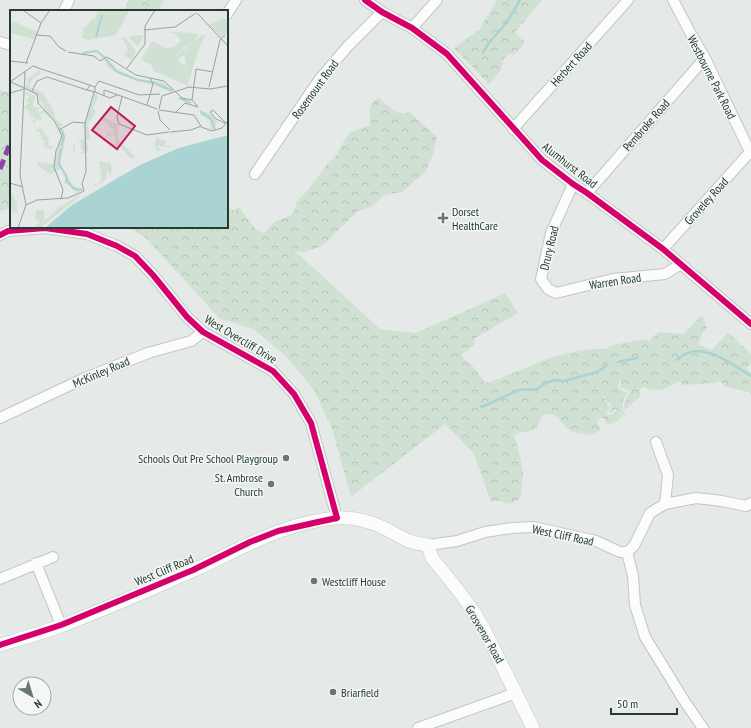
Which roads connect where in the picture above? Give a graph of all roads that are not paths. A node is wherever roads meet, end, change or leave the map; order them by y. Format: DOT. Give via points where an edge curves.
graph roads {
  1 [pos="69,0"];
  2 [pos="236,0"];
  3 [pos="365,0"];
  4 [pos="437,0"];
  5 [pos="628,0"];
  6 [pos="673,0"];
  7 [pos="64,10"];
  8 [pos="228,12"];
  9 [pos="382,12"];
  10 [pos="412,28"];
  11 [pos="0,42"];
  12 [pos="10,45"];
  13 [pos="705,58"];
  14 [pos="513,128"];
  15 [pos="750,153"];
  16 [pos="255,174"];
  17 [pos="573,184"];
  18 [pos="587,193"];
  19 [pos="0,235"];
  20 [pos="663,249"];
  21 [pos="681,264"];
  22 [pos="548,289"];
  23 [pos="751,324"];
  24 [pos="203,332"];
  25 [pos="0,418"];
  26 [pos="656,442"];
  27 [pos="665,504"];
  28 [pos="748,505"];
  29 [pos="751,516"];
  30 [pos="337,518"];
  31 [pos="428,545"];
  32 [pos="627,552"];
  33 [pos="53,557"];
  34 [pos="36,564"];
  35 [pos="0,579"];
  36 [pos="61,626"];
  37 [pos="0,645"];
  38 [pos="516,693"];
  39 [pos="418,728"];
  40 [pos="533,728"];
  41 [pos="703,728"];
  1 -- 7 [label="street"];
  2 -- 8 [label="street"];
  3 -- 9 [label="street, Alumhurst Road"];
  4 -- 10 [label="street"];
  5 -- 14 [label="street, Herbert Road"];
  6 -- 13 [label="street, Westbourne Park Road"];
  9 -- 10 [label="street, Alumhurst Road"];
  9 -- 16 [label="street, Rosemount Road" via="319,80"];
  10 -- 14 [label="street, Alumhurst Road" via="447,54"];
  11 -- 12 [label="street"];
  13 -- 15 [label="street, Westbourne Park Road"];
  13 -- 18 [label="street, Pembroke Road"];
  14 -- 17 [label="street, Alumhurst Road" via="542,160"];
  15 -- 20 [label="street, Groveley Road"];
  17 -- 18 [label="street, Alumhurst Road"];
  17 -- 22 [label="street, Drury Road" via="550,233 541,279"];
  18 -- 20 [label="street, Alumhurst Road"];
  19 -- 24 [label="street, West Overcliff Drive" via="8,231 45,228 87,234 117,246 135,256"];
  20 -- 21 [label="street, Alumhurst Road"];
  21 -- 22 [label="street, Warren Road" via="665,274 614,279 556,293"];
  21 -- 23 [label="street, Alumhurst Road"];
  24 -- 25 [label="street, McKinley Road" via="191,341 148,353 85,378"];
  24 -- 30 [label="street, West Overcliff Drive" via="273,371 294,394 311,423"];
  26 -- 27 [label="street" via="668,475"];
  27 -- 28 [label="street" via="696,498"];
  27 -- 32 [label="street" via="650,513 634,546"];
  28 -- 29 [label="street"];
  30 -- 31 [label="street, West Cliff Road" via="363,520 415,544"];
  30 -- 36 [label="street, West Cliff Road" via="278,531"];
  31 -- 32 [label="street, West Cliff Road" via="457,541 485,532 533,527 596,541 620,552"];
  31 -- 38 [label="street, Grosvenor Road" via="432,558 474,612"];
  32 -- 41 [label="street" via="633,576 635,605 645,637"];
  33 -- 34 [label="street"];
  34 -- 35 [label="street"];
  34 -- 36 [label="street"];
  36 -- 37 [label="street, West Cliff Road"];
  38 -- 39 [label="street"];
  38 -- 40 [label="street, Grosvenor Road"];
}
